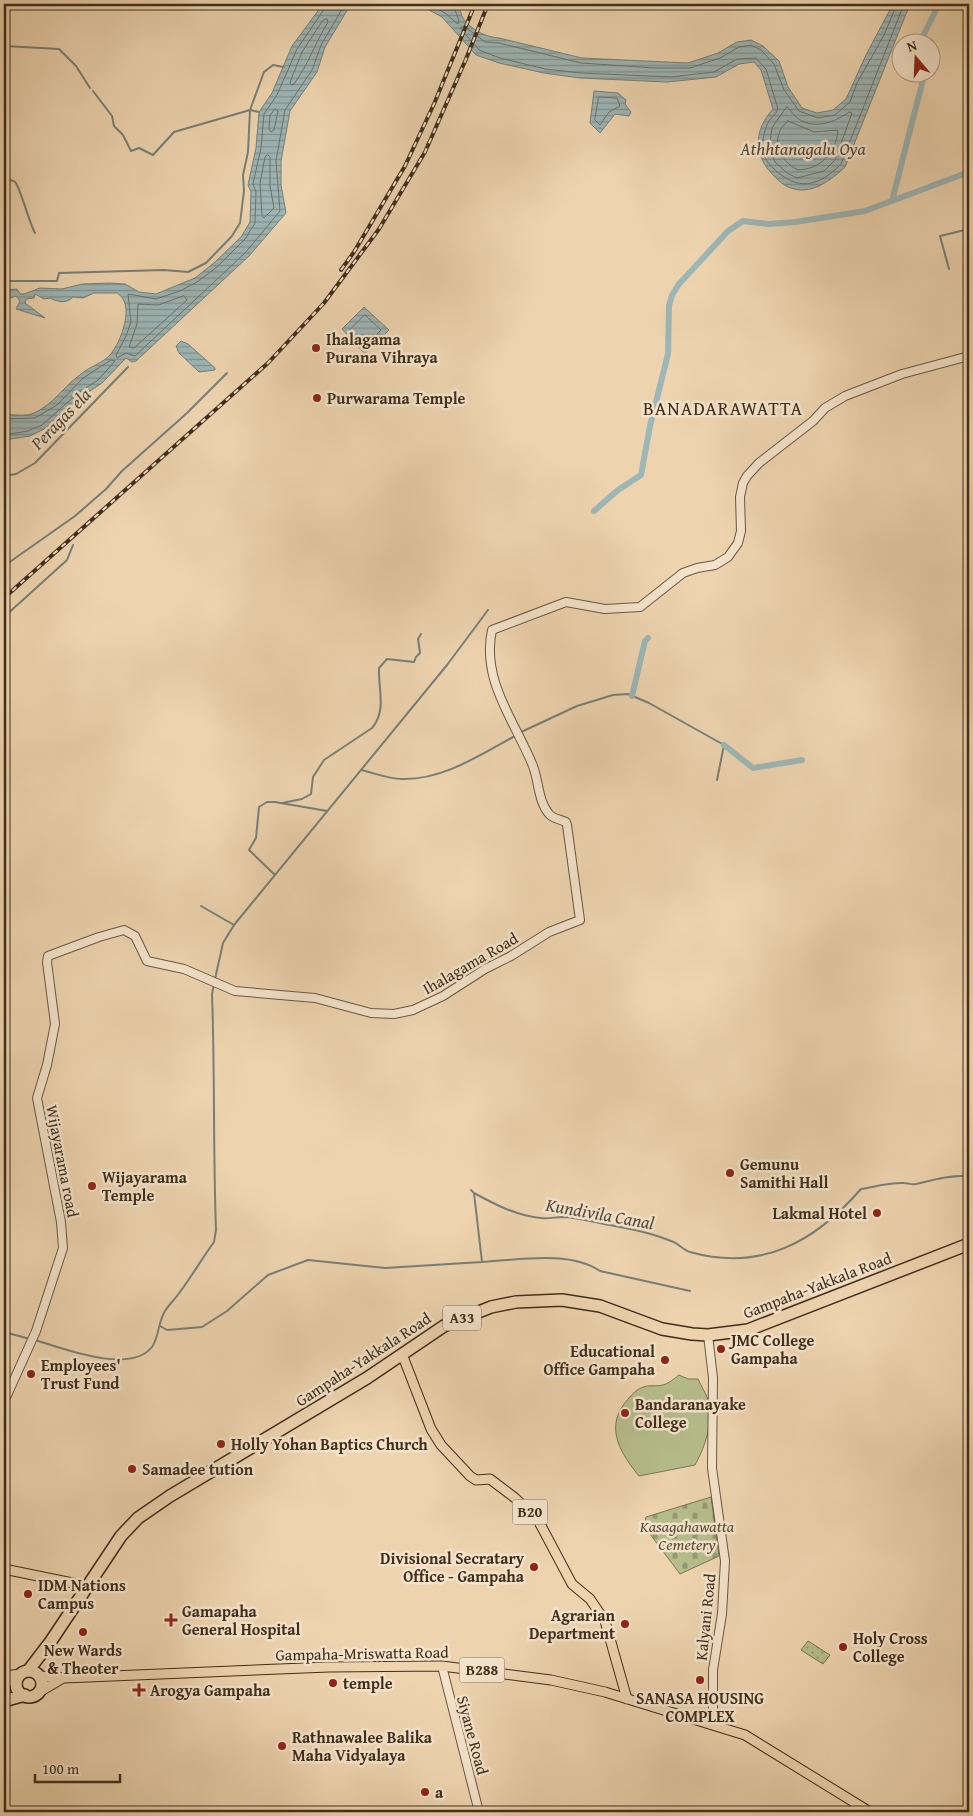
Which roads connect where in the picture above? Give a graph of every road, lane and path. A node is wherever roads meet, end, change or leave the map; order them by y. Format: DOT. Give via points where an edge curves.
graph roads {
  1 [pos="969,356"];
  2 [pos="210,981"];
  3 [pos="969,1244"];
  4 [pos="708,1335"];
  5 [pos="402,1354"];
  6 [pos="4,1402"];
  7 [pos="4,1568"];
  8 [pos="87,1586"];
  9 [pos="51,1641"];
  10 [pos="442,1666"];
  11 [pos="4,1676"];
  12 [pos="39,1676"];
  13 [pos="64,1678"];
  14 [pos="22,1683"];
  15 [pos="39,1692"];
  16 [pos="4,1693"];
  17 [pos="627,1699"];
  18 [pos="4,1701"];
  19 [pos="713,1724"];
  20 [pos="479,1812"];
  21 [pos="870,1812"];
  1 -- 2 [label="street, Ihalagama Road" via="902,374 825,408 747,476 740,497 738,543 728,557 715,565 683,573 640,607 605,609 566,602 492,630 488,656 502,703 534,768 548,813 567,825 580,920 548,932 443,996 413,1010 394,1014 371,1013 315,998 244,992"];
  2 -- 6 [label="street, Wijayarama road" via="184,969 147,961 135,936 124,930 46,958 55,1024 37,1098 63,1248 36,1331"];
  3 -- 4 [label="highway, Gampaha-Yakkala Road / A33" via="767,1325"];
  4 -- 5 [label="highway, Gampaha-Yakkala Road / A33" via="662,1329 578,1301 541,1300 516,1302 471,1314 444,1326"];
  4 -- 19 [label="street, Kalyani Road" via="713,1378 712,1468 725,1561 722,1614 713,1670"];
  5 -- 8 [label="highway, Gampaha-Yakkala Road / A33" via="138,1518 121,1536"];
  5 -- 17 [label="main road, B20" via="431,1429 441,1445 470,1476 476,1480 490,1479 538,1520 572,1584 599,1611 609,1631"];
  7 -- 8 [label="main road"];
  8 -- 9 [label="highway, Gampaha-Yakkala Road / A33"];
  9 -- 12 [label="highway, Gampaha-Yakkala Road / A33"];
  9 -- 14 [label="highway, Gampaha-Yakkala Road / A33"];
  10 -- 13 [label="main road, Gampaha-Mriswatta Road / B288"];
  10 -- 17 [label="main road, Gampaha-Mriswatta Road / B288" via="551,1680"];
  10 -- 20 [label="street, Siyane Road"];
  11 -- 14 [label="main road"];
  12 -- 13 [label="main road, Gampaha-Mriswatta Road / B288"];
  12 -- 14 [label="highway"];
  12 -- 15 [label="highway, Gampaha-Yakkala Road" via="42,1682"];
  13 -- 15 [label="main road, Gampaha-Mriswatta Road / B288"];
  14 -- 15 [label="highway" via="34,1696"];
  14 -- 16 [label="highway"];
  14 -- 18 [label="highway"];
  17 -- 19 [label="main road, Gampaha-Mriswatta Road / B288"];
  19 -- 21 [label="main road, Gampaha-Mriswatta Road / B288" via="745,1735"];
}
